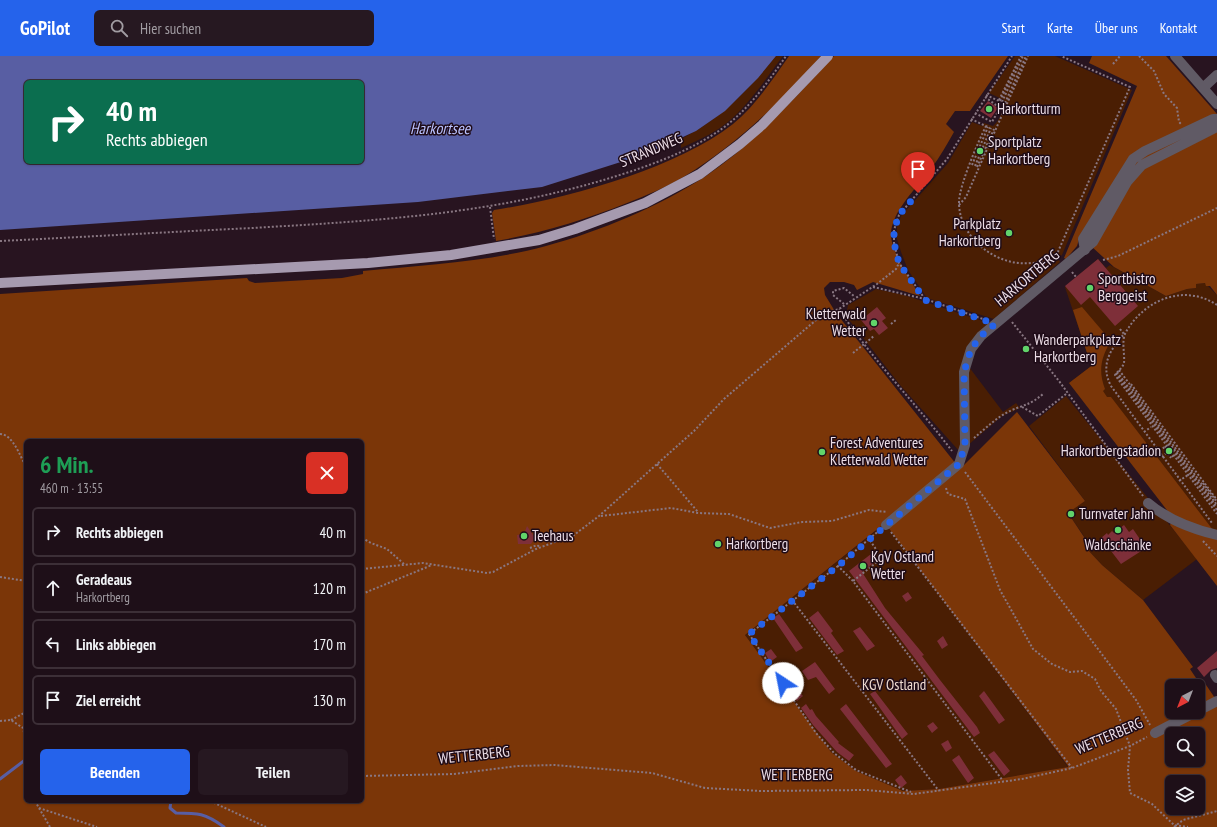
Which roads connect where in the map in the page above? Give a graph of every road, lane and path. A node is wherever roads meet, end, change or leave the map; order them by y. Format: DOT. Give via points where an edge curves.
graph roads {
  1 [pos="786,56"];
  2 [pos="828,56"];
  3 [pos="1012,56"];
  4 [pos="1024,56"];
  5 [pos="1061,56"];
  6 [pos="1120,56"];
  7 [pos="1139,56"];
  8 [pos="1175,56"];
  9 [pos="1113,64"];
  10 [pos="1217,75"];
  11 [pos="1203,88"];
  12 [pos="985,96"];
  13 [pos="1003,102"];
  14 [pos="980,104"];
  15 [pos="1217,104"];
  16 [pos="983,107"];
  17 [pos="975,113"];
  18 [pos="971,119"];
  19 [pos="1217,119"];
  20 [pos="1217,127"];
  21 [pos="991,128"];
  22 [pos="1188,131"];
  23 [pos="959,205"];
  24 [pos="490,207"];
  25 [pos="1217,208"];
  26 [pos="0,241"];
  27 [pos="495,248"];
  28 [pos="1085,250"];
  29 [pos="1104,260"];
  30 [pos="899,263"];
  31 [pos="0,283"];
  32 [pos="872,286"];
  33 [pos="855,297"];
  34 [pos="925,300"];
  35 [pos="844,304"];
  36 [pos="1217,305"];
  37 [pos="839,309"];
  38 [pos="1006,315"];
  39 [pos="896,320"];
  40 [pos="891,324"];
  41 [pos="995,324"];
  42 [pos="866,326"];
  43 [pos="1120,329"];
  44 [pos="856,334"];
  45 [pos="1124,334"];
  46 [pos="874,336"];
  47 [pos="864,344"];
  48 [pos="853,353"];
  49 [pos="1118,371"];
  50 [pos="1043,394"];
  51 [pos="1066,394"];
  52 [pos="1022,407"];
  53 [pos="1151,427"];
  54 [pos="1144,432"];
  55 [pos="0,434"];
  56 [pos="965,445"];
  57 [pos="1164,446"];
  58 [pos="1172,449"];
  59 [pos="1162,457"];
  60 [pos="1172,457"];
  61 [pos="24,463"];
  62 [pos="657,464"];
  63 [pos="959,464"];
  64 [pos="1188,475"];
  65 [pos="942,477"];
  66 [pos="1179,481"];
  67 [pos="1148,503"];
  68 [pos="1217,505"];
  69 [pos="698,513"];
  70 [pos="899,513"];
  71 [pos="1217,514"];
  72 [pos="600,516"];
  73 [pos="886,526"];
  74 [pos="1197,530"];
  75 [pos="1216,532"];
  76 [pos="536,538"];
  77 [pos="364,539"];
  78 [pos="869,539"];
  79 [pos="556,542"];
  80 [pos="540,547"];
  81 [pos="530,548"];
  82 [pos="1217,556"];
  83 [pos="404,564"];
  84 [pos="433,565"];
  85 [pos="838,566"];
  86 [pos="364,569"];
  87 [pos="0,577"];
  88 [pos="24,581"];
  89 [pos="853,581"];
  90 [pos="364,593"];
  91 [pos="792,600"];
  92 [pos="1217,701"];
  93 [pos="24,713"];
  94 [pos="11,720"];
  95 [pos="0,721"];
  96 [pos="24,727"];
  97 [pos="1155,734"];
  98 [pos="1130,746"];
  99 [pos="1072,768"];
  100 [pos="364,776"];
  101 [pos="1004,781"];
  102 [pos="939,792"];
  103 [pos="914,794"];
  104 [pos="36,803"];
  105 [pos="214,803"];
  106 [pos="39,808"];
  107 [pos="1217,811"];
  108 [pos="1174,826"];
  109 [pos="50,827"];
  110 [pos="97,827"];
  111 [pos="266,827"];
  112 [pos="1188,827"];
  1 -- 24 [label="path, STRANDWEG" via="756,98 736,119 716,133 675,154 634,172 539,198"];
  2 -- 27 [label="main road" via="762,125 700,174 645,203 575,229 539,240"];
  3 -- 12 [label="path"];
  4 -- 13 [label="path"];
  4 -- 13 [label="path"];
  5 -- 23 [label="path" via="1130,87 1057,254 1032,263 1010,261 995,256 970,237 960,218"];
  6 -- 9 [label="path"];
  7 -- 22 [label="path" via="1154,71 1164,94 1177,108 1179,122"];
  8 -- 11 [label="street"];
  10 -- 11 [label="street"];
  11 -- 15 [label="street"];
  12 -- 13 [label="path"];
  12 -- 14 [label="path"];
  12 -- 17 [label="path" via="1000,108 995,120 992,122"];
  13 -- 21 [label="path"];
  14 -- 16 [label="path"];
  14 -- 17 [label="path"];
  17 -- 18 [label="path"];
  18 -- 21 [label="path"];
  18 -- 30 [label="path" via="947,158 899,215 894,230 894,243"];
  19 -- 22 [label="street"];
  20 -- 28 [label="street, HARKORTBERG" via="1136,169 1093,242"];
  21 -- 21 [label="path" via="975,166"];
  21 -- 23 [label="path" via="966,197"];
  21 -- 23 [label="path" via="967,172"];
  22 -- 28 [label="street" via="1133,159 1083,239"];
  24 -- 26 [label="path, STRANDWEG" via="416,218"];
  24 -- 27 [label="path"];
  25 -- 29 [label="path" via="1118,256"];
  27 -- 31 [label="main road" via="368,263"];
  28 -- 38 [label="street, HARKORTBERG"];
  30 -- 32 [label="path" via="896,270"];
  30 -- 34 [label="path"];
  32 -- 33 [label="path"];
  32 -- 34 [label="path"];
  33 -- 35 [label="path"];
  33 -- 35 [label="path" via="844,288 833,291 833,295"];
  34 -- 41 [label="path"];
  35 -- 37 [label="path"];
  36 -- 45 [label="path" via="1201,297 1183,294 1158,300"];
  37 -- 44 [label="path"];
  37 -- 62 [label="path" via="825,313 809,326 724,399 694,431"];
  38 -- 41 [label="street, HARKORTBERG"];
  38 -- 51 [label="path" via="1059,381"];
  39 -- 40 [label="path"];
  41 -- 56 [label="street, HARKORTBERG" via="971,349 964,372"];
  42 -- 44 [label="path"];
  43 -- 45 [label="path"];
  44 -- 47 [label="path"];
  45 -- 49 [label="path" via="1124,365"];
  45 -- 54 [label="path" via="1109,353 1106,362 1107,378"];
  46 -- 47 [label="path"];
  47 -- 48 [label="path"];
  47 -- 63 [label="path" via="900,390 934,426"];
  49 -- 58 [label="path"];
  49 -- 58 [label="path" via="1115,375"];
  50 -- 52 [label="path" via="1033,403"];
  51 -- 52 [label="path" via="1038,416"];
  51 -- 67 [label="path"];
  52 -- 56 [label="path" via="1002,416"];
  53 -- 54 [label="path"];
  54 -- 59 [label="path"];
  55 -- 61 [label="path" via="10,439"];
  56 -- 63 [label="street, HARKORTBERG"];
  57 -- 58 [label="path"];
  58 -- 59 [label="path"];
  58 -- 60 [label="path"];
  58 -- 64 [label="path"];
  58 -- 68 [label="path"];
  58 -- 68 [label="path"];
  58 -- 68 [label="path"];
  59 -- 66 [label="path"];
  62 -- 69 [label="path"];
  62 -- 72 [label="path"];
  63 -- 65 [label="street"];
  63 -- 97 [label="path" via="1136,700"];
  64 -- 66 [label="path"];
  64 -- 71 [label="path"];
  65 -- 70 [label="street"];
  65 -- 98 [label="path" via="948,494 965,500 1000,590 1033,649 1052,664 1070,672 1082,671 1095,679 1116,709"];
  66 -- 75 [label="path"];
  67 -- 74 [label="street" via="1171,519"];
  69 -- 70 [label="path" via="729,514 770,528 802,522 832,521 869,510"];
  69 -- 72 [label="path" via="671,508"];
  70 -- 73 [label="street"];
  72 -- 79 [label="path" via="574,535"];
  73 -- 78 [label="path"];
  73 -- 99 [label="path"];
  74 -- 75 [label="street"];
  74 -- 82 [label="path" via="1205,544"];
  76 -- 79 [label="path" via="546,536"];
  77 -- 83 [label="path" via="387,549"];
  78 -- 85 [label="path"];
  78 -- 89 [label="path" via="882,558"];
  79 -- 80 [label="path"];
  80 -- 81 [label="path" via="537,545"];
  80 -- 84 [label="path" via="493,572"];
  83 -- 84 [label="path"];
  83 -- 86 [label="path"];
  84 -- 90 [label="path"];
  85 -- 89 [label="path"];
  85 -- 91 [label="path"];
  87 -- 88 [label="path"];
  89 -- 101 [label="path"];
  91 -- 102 [label="path"];
  91 -- 103 [label="path" via="749,634 816,733 834,753 856,770"];
  92 -- 97 [label="street, WETTERBERG"];
  93 -- 94 [label="path"];
  94 -- 95 [label="path"];
  94 -- 96 [label="path"];
  97 -- 98 [label="path, WETTERBERG"];
  98 -- 99 [label="path, WETTERBERG"];
  98 -- 108 [label="path" via="1130,793 1152,804"];
  99 -- 101 [label="path, WETTERBERG"];
  100 -- 103 [label="path, WETTERBERG" via="454,774 518,766 554,766 652,773 705,788 761,791 866,790"];
  101 -- 102 [label="path, WETTERBERG"];
  102 -- 103 [label="path, WETTERBERG"];
  104 -- 106 [label="path"];
  105 -- 111 [label="path"];
  106 -- 109 [label="path"];
  106 -- 110 [label="path"];
  107 -- 108 [label="path" via="1183,820"];
  108 -- 112 [label="path"];
}
